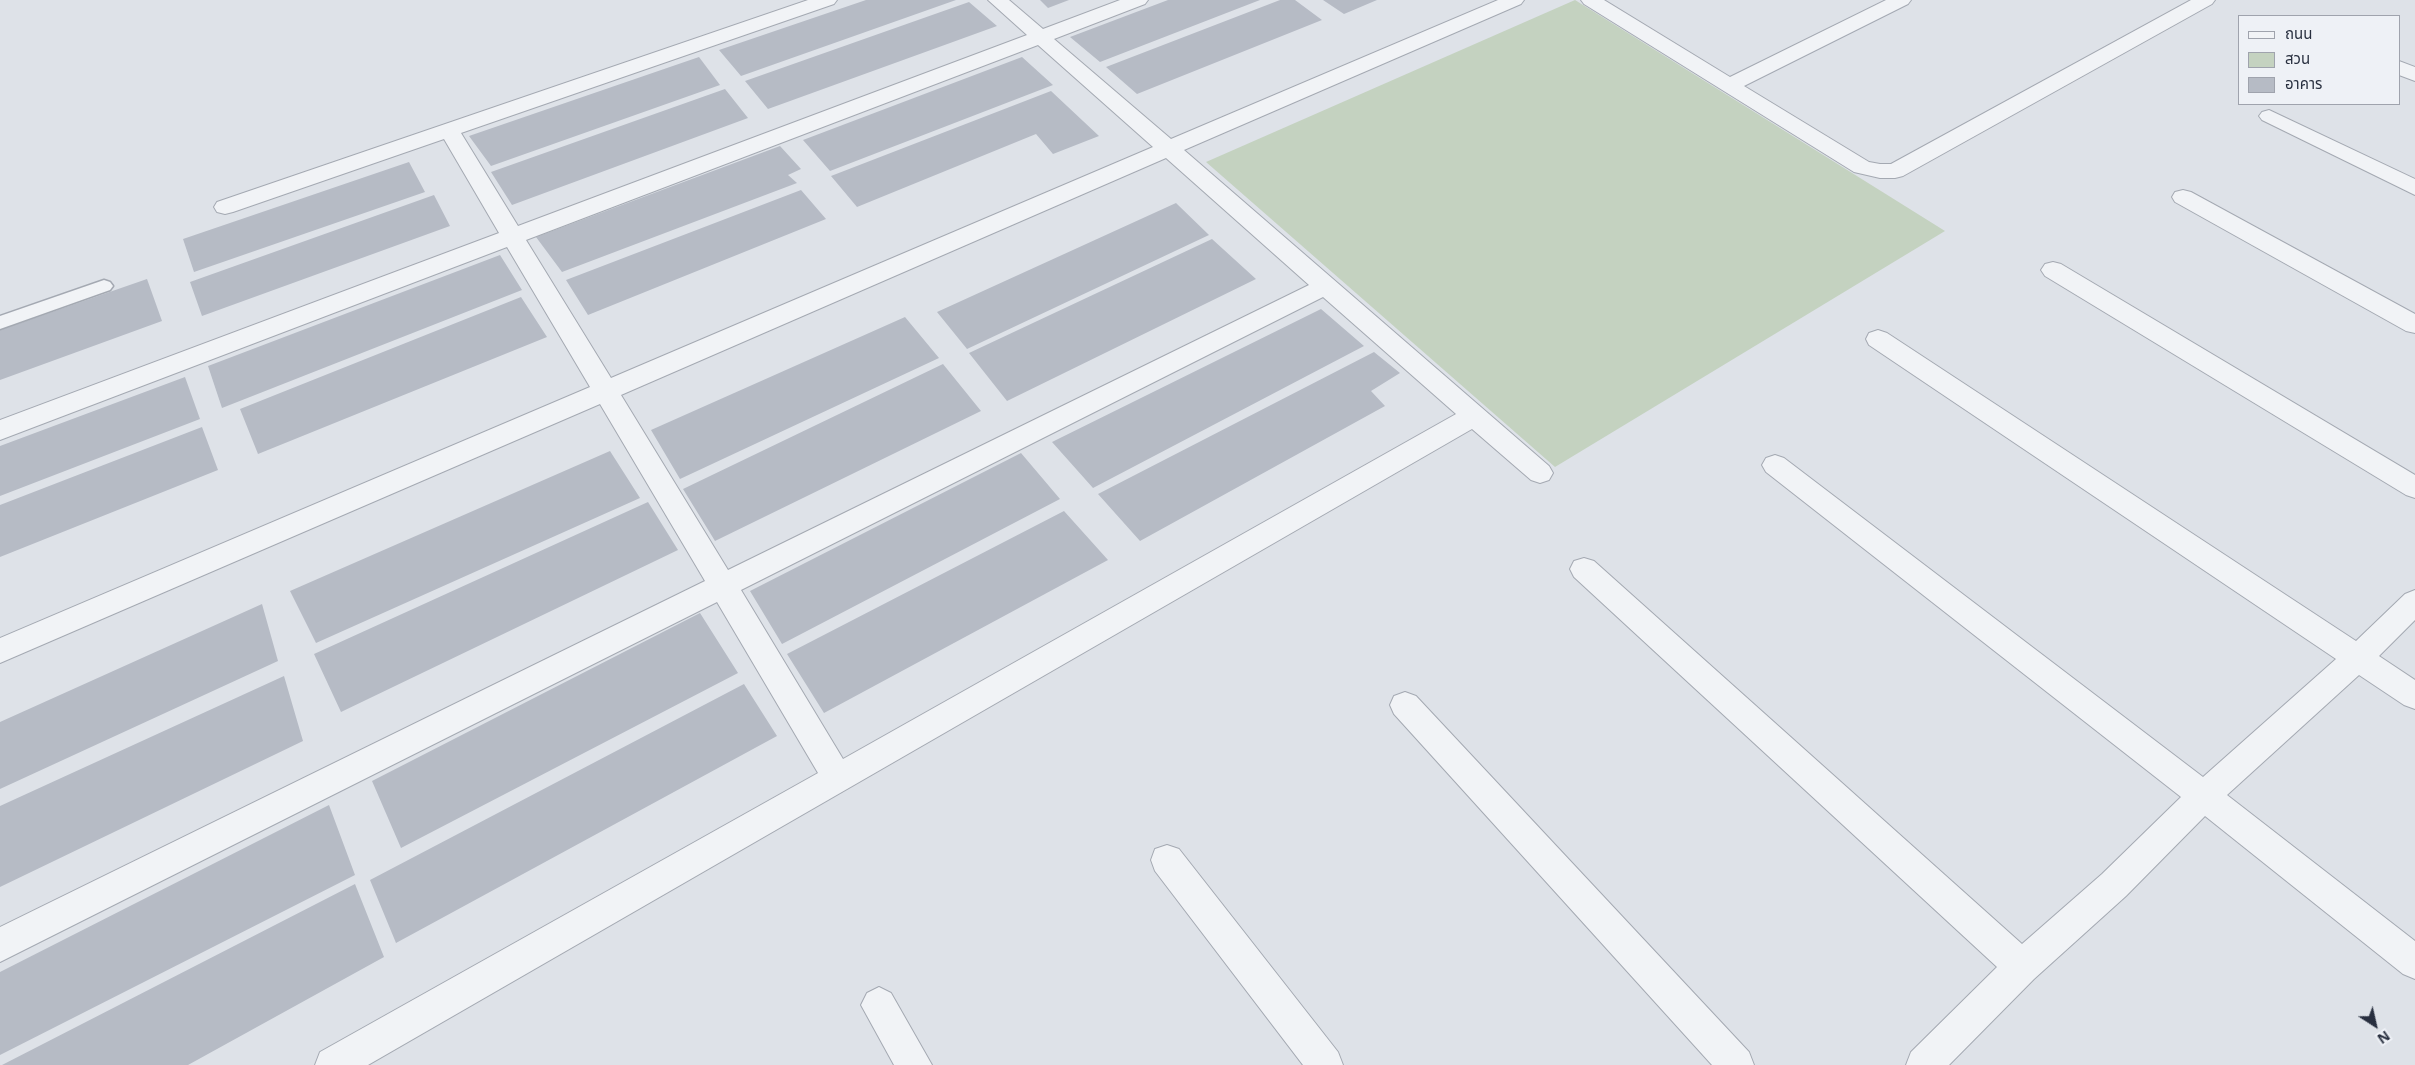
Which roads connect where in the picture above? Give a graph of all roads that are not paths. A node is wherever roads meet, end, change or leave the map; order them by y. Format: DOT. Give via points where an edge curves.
graph roads {
  1 [pos="827,0"];
  2 [pos="998,0"];
  3 [pos="1138,0"];
  4 [pos="1514,0"];
  5 [pos="1591,0"];
  6 [pos="1901,0"];
  7 [pos="2206,0"];
  8 [pos="1040,37"];
  9 [pos="2400,68"];
  10 [pos="2415,75"];
  11 [pos="1730,85"];
  12 [pos="2269,116"];
  13 [pos="449,130"];
  14 [pos="1168,148"];
  15 [pos="2415,188"];
  16 [pos="2183,197"];
  17 [pos="225,207"];
  18 [pos="513,236"];
  19 [pos="2053,270"];
  20 [pos="104,286"];
  21 [pos="1326,286"];
  22 [pos="0,323"];
  23 [pos="2415,325"];
  24 [pos="1878,339"];
  25 [pos="605,390"];
  26 [pos="1474,416"];
  27 [pos="0,430"];
  28 [pos="1775,465"];
  29 [pos="1540,473"];
  30 [pos="2415,488"];
  31 [pos="1584,569"];
  32 [pos="722,586"];
  33 [pos="2415,602"];
  34 [pos="0,651"];
  35 [pos="2359,657"];
  36 [pos="2415,696"];
  37 [pos="1405,705"];
  38 [pos="838,778"];
  39 [pos="2204,796"];
  40 [pos="1166,860"];
  41 [pos="0,945"];
  42 [pos="2415,962"];
  43 [pos="2022,967"];
  44 [pos="879,1005"];
  45 [pos="333,1065"];
  46 [pos="914,1065"];
  47 [pos="1325,1065"];
  48 [pos="1736,1065"];
  49 [pos="1924,1065"];
  1 -- 13 [label="street"];
  2 -- 8 [label="street"];
  3 -- 8 [label="street"];
  4 -- 14 [label="street"];
  5 -- 11 [label="street"];
  6 -- 11 [label="street"];
  7 -- 11 [label="street" via="1895,171 1862,168"];
  8 -- 14 [label="street"];
  8 -- 18 [label="street"];
  9 -- 10 [label="street"];
  12 -- 15 [label="street"];
  13 -- 17 [label="street"];
  13 -- 18 [label="street"];
  14 -- 21 [label="street"];
  14 -- 25 [label="street"];
  16 -- 23 [label="street"];
  18 -- 25 [label="street"];
  18 -- 27 [label="street"];
  19 -- 30 [label="street"];
  20 -- 22 [label="lane"];
  21 -- 26 [label="street"];
  21 -- 32 [label="street"];
  24 -- 35 [label="street"];
  25 -- 32 [label="street"];
  25 -- 34 [label="street"];
  26 -- 29 [label="street"];
  26 -- 38 [label="street"];
  28 -- 39 [label="street"];
  31 -- 43 [label="street"];
  32 -- 38 [label="street"];
  32 -- 41 [label="street"];
  33 -- 35 [label="street"];
  35 -- 36 [label="street"];
  35 -- 39 [label="street"];
  37 -- 48 [label="street"];
  38 -- 45 [label="street"];
  39 -- 42 [label="street"];
  39 -- 43 [label="street" via="2114,885"];
  40 -- 47 [label="street"];
  43 -- 49 [label="street"];
  44 -- 46 [label="street"];
}
